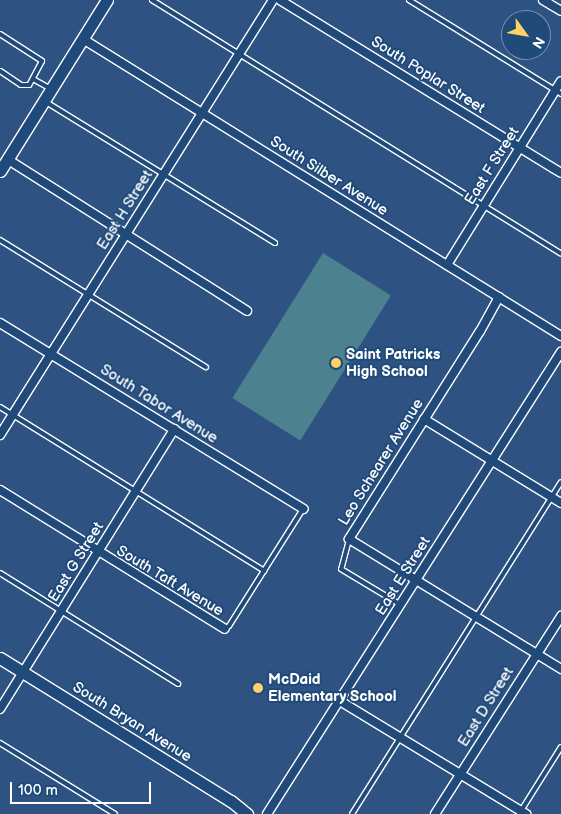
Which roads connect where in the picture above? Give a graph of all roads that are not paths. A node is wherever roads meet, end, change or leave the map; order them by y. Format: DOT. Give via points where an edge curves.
graph roads {
  1 [pos="107,0"];
  2 [pos="152,0"];
  3 [pos="273,0"];
  4 [pos="280,0"];
  5 [pos="409,0"];
  6 [pos="543,0"];
  7 [pos="561,11"];
  8 [pos="0,34"];
  9 [pos="83,39"];
  10 [pos="239,54"];
  11 [pos="0,71"];
  12 [pos="33,79"];
  13 [pos="561,81"];
  14 [pos="51,89"];
  15 [pos="558,93"];
  16 [pos="44,101"];
  17 [pos="202,114"];
  18 [pos="520,147"];
  19 [pos="7,159"];
  20 [pos="0,171"];
  21 [pos="561,173"];
  22 [pos="163,174"];
  23 [pos="483,206"];
  24 [pos="126,234"];
  25 [pos="0,240"];
  26 [pos="275,243"];
  27 [pos="561,254"];
  28 [pos="447,265"];
  29 [pos="88,294"];
  30 [pos="499,297"];
  31 [pos="247,310"];
  32 [pos="0,323"];
  33 [pos="561,336"];
  34 [pos="561,352"];
  35 [pos="51,354"];
  36 [pos="206,367"];
  37 [pos="0,407"];
  38 [pos="13,414"];
  39 [pos="424,419"];
  40 [pos="174,429"];
  41 [pos="0,435"];
  42 [pos="492,461"];
  43 [pos="561,482"];
  44 [pos="0,490"];
  45 [pos="136,490"];
  46 [pos="552,497"];
  47 [pos="561,503"];
  48 [pos="303,509"];
  49 [pos="349,539"];
  50 [pos="98,552"];
  51 [pos="264,571"];
  52 [pos="0,574"];
  53 [pos="417,580"];
  54 [pos="401,605"];
  55 [pos="61,612"];
  56 [pos="561,616"];
  57 [pos="476,617"];
  58 [pos="225,629"];
  59 [pos="536,654"];
  60 [pos="0,658"];
  61 [pos="561,670"];
  62 [pos="23,672"];
  63 [pos="178,684"];
  64 [pos="340,701"];
  65 [pos="0,708"];
  66 [pos="400,738"];
  67 [pos="0,743"];
  68 [pos="561,747"];
  69 [pos="460,774"];
  70 [pos="522,813"];
  71 [pos="115,814"];
  72 [pos="247,814"];
  73 [pos="267,814"];
  74 [pos="352,814"];
  75 [pos="435,814"];
  1 -- 9 [label="main road"];
  2 -- 10 [label="lane"];
  3 -- 10 [label="street, East H Street"];
  4 -- 18 [label="street, South Poplar Street"];
  5 -- 15 [label="lane"];
  6 -- 7 [label="street"];
  8 -- 12 [label="lane" via="42,60"];
  9 -- 14 [label="main road"];
  9 -- 17 [label="street, South Silber Avenue"];
  10 -- 17 [label="street, East H Street"];
  10 -- 23 [label="lane"];
  11 -- 12 [label="lane" via="21,85 29,85"];
  12 -- 14 [label="lane"];
  13 -- 15 [label="street, East F Street"];
  14 -- 16 [label="main road"];
  15 -- 18 [label="street, East F Street"];
  16 -- 19 [label="main road"];
  16 -- 22 [label="lane"];
  17 -- 22 [label="street, East H Street"];
  17 -- 28 [label="street, South Silber Avenue"];
  18 -- 21 [label="street, South Poplar Street"];
  18 -- 23 [label="street, East F Street"];
  19 -- 20 [label="main road"];
  19 -- 24 [label="street"];
  22 -- 24 [label="street, East H Street"];
  22 -- 26 [label="lane"];
  23 -- 27 [label="lane"];
  23 -- 28 [label="street, East F Street"];
  24 -- 29 [label="street, East H Street"];
  24 -- 31 [label="street"];
  25 -- 29 [label="lane"];
  28 -- 30 [label="street, South Silber Avenue"];
  29 -- 35 [label="street, East H Street"];
  29 -- 36 [label="lane"];
  30 -- 33 [label="street, South Silber Avenue"];
  30 -- 39 [label="street, Leo Schearer Avenue"];
  32 -- 35 [label="street, South Tabor Avenue"];
  34 -- 42 [label="street, East E Street"];
  35 -- 38 [label="street, East H Street"];
  35 -- 40 [label="street, South Tabor Avenue"];
  37 -- 38 [label="lane"];
  38 -- 41 [label="street, East H Street"];
  38 -- 45 [label="lane"];
  39 -- 42 [label="street"];
  39 -- 49 [label="street, Leo Schearer Avenue"];
  40 -- 45 [label="street, East G Street"];
  40 -- 48 [label="street, South Tabor Avenue"];
  42 -- 46 [label="street"];
  42 -- 53 [label="street, East E Street"];
  43 -- 46 [label="lane"];
  44 -- 50 [label="street, South Taft Avenue"];
  45 -- 50 [label="street, East G Street"];
  45 -- 51 [label="lane"];
  46 -- 47 [label="street"];
  46 -- 57 [label="lane"];
  48 -- 51 [label="lane"];
  49 -- 53 [label="street"];
  49 -- 54 [label="lane" via="341,569"];
  50 -- 55 [label="street, East G Street"];
  50 -- 58 [label="street, South Taft Avenue"];
  51 -- 58 [label="lane"];
  52 -- 55 [label="lane"];
  53 -- 54 [label="street, East E Street"];
  53 -- 57 [label="street"];
  54 -- 64 [label="street, East E Street"];
  55 -- 62 [label="street, East G Street"];
  55 -- 63 [label="lane"];
  56 -- 59 [label="street, East D Street"];
  57 -- 59 [label="street"];
  57 -- 66 [label="lane"];
  59 -- 61 [label="street"];
  59 -- 69 [label="street, East D Street"];
  60 -- 62 [label="main road, South Bryan Avenue"];
  62 -- 65 [label="street, East G Street"];
  62 -- 72 [label="main road, South Bryan Avenue"];
  64 -- 66 [label="street"];
  64 -- 73 [label="street, East E Street"];
  66 -- 69 [label="street"];
  66 -- 74 [label="lane"];
  67 -- 71 [label="lane"];
  68 -- 70 [label="lane"];
  69 -- 70 [label="street"];
  69 -- 75 [label="street, East D Street"];
}
